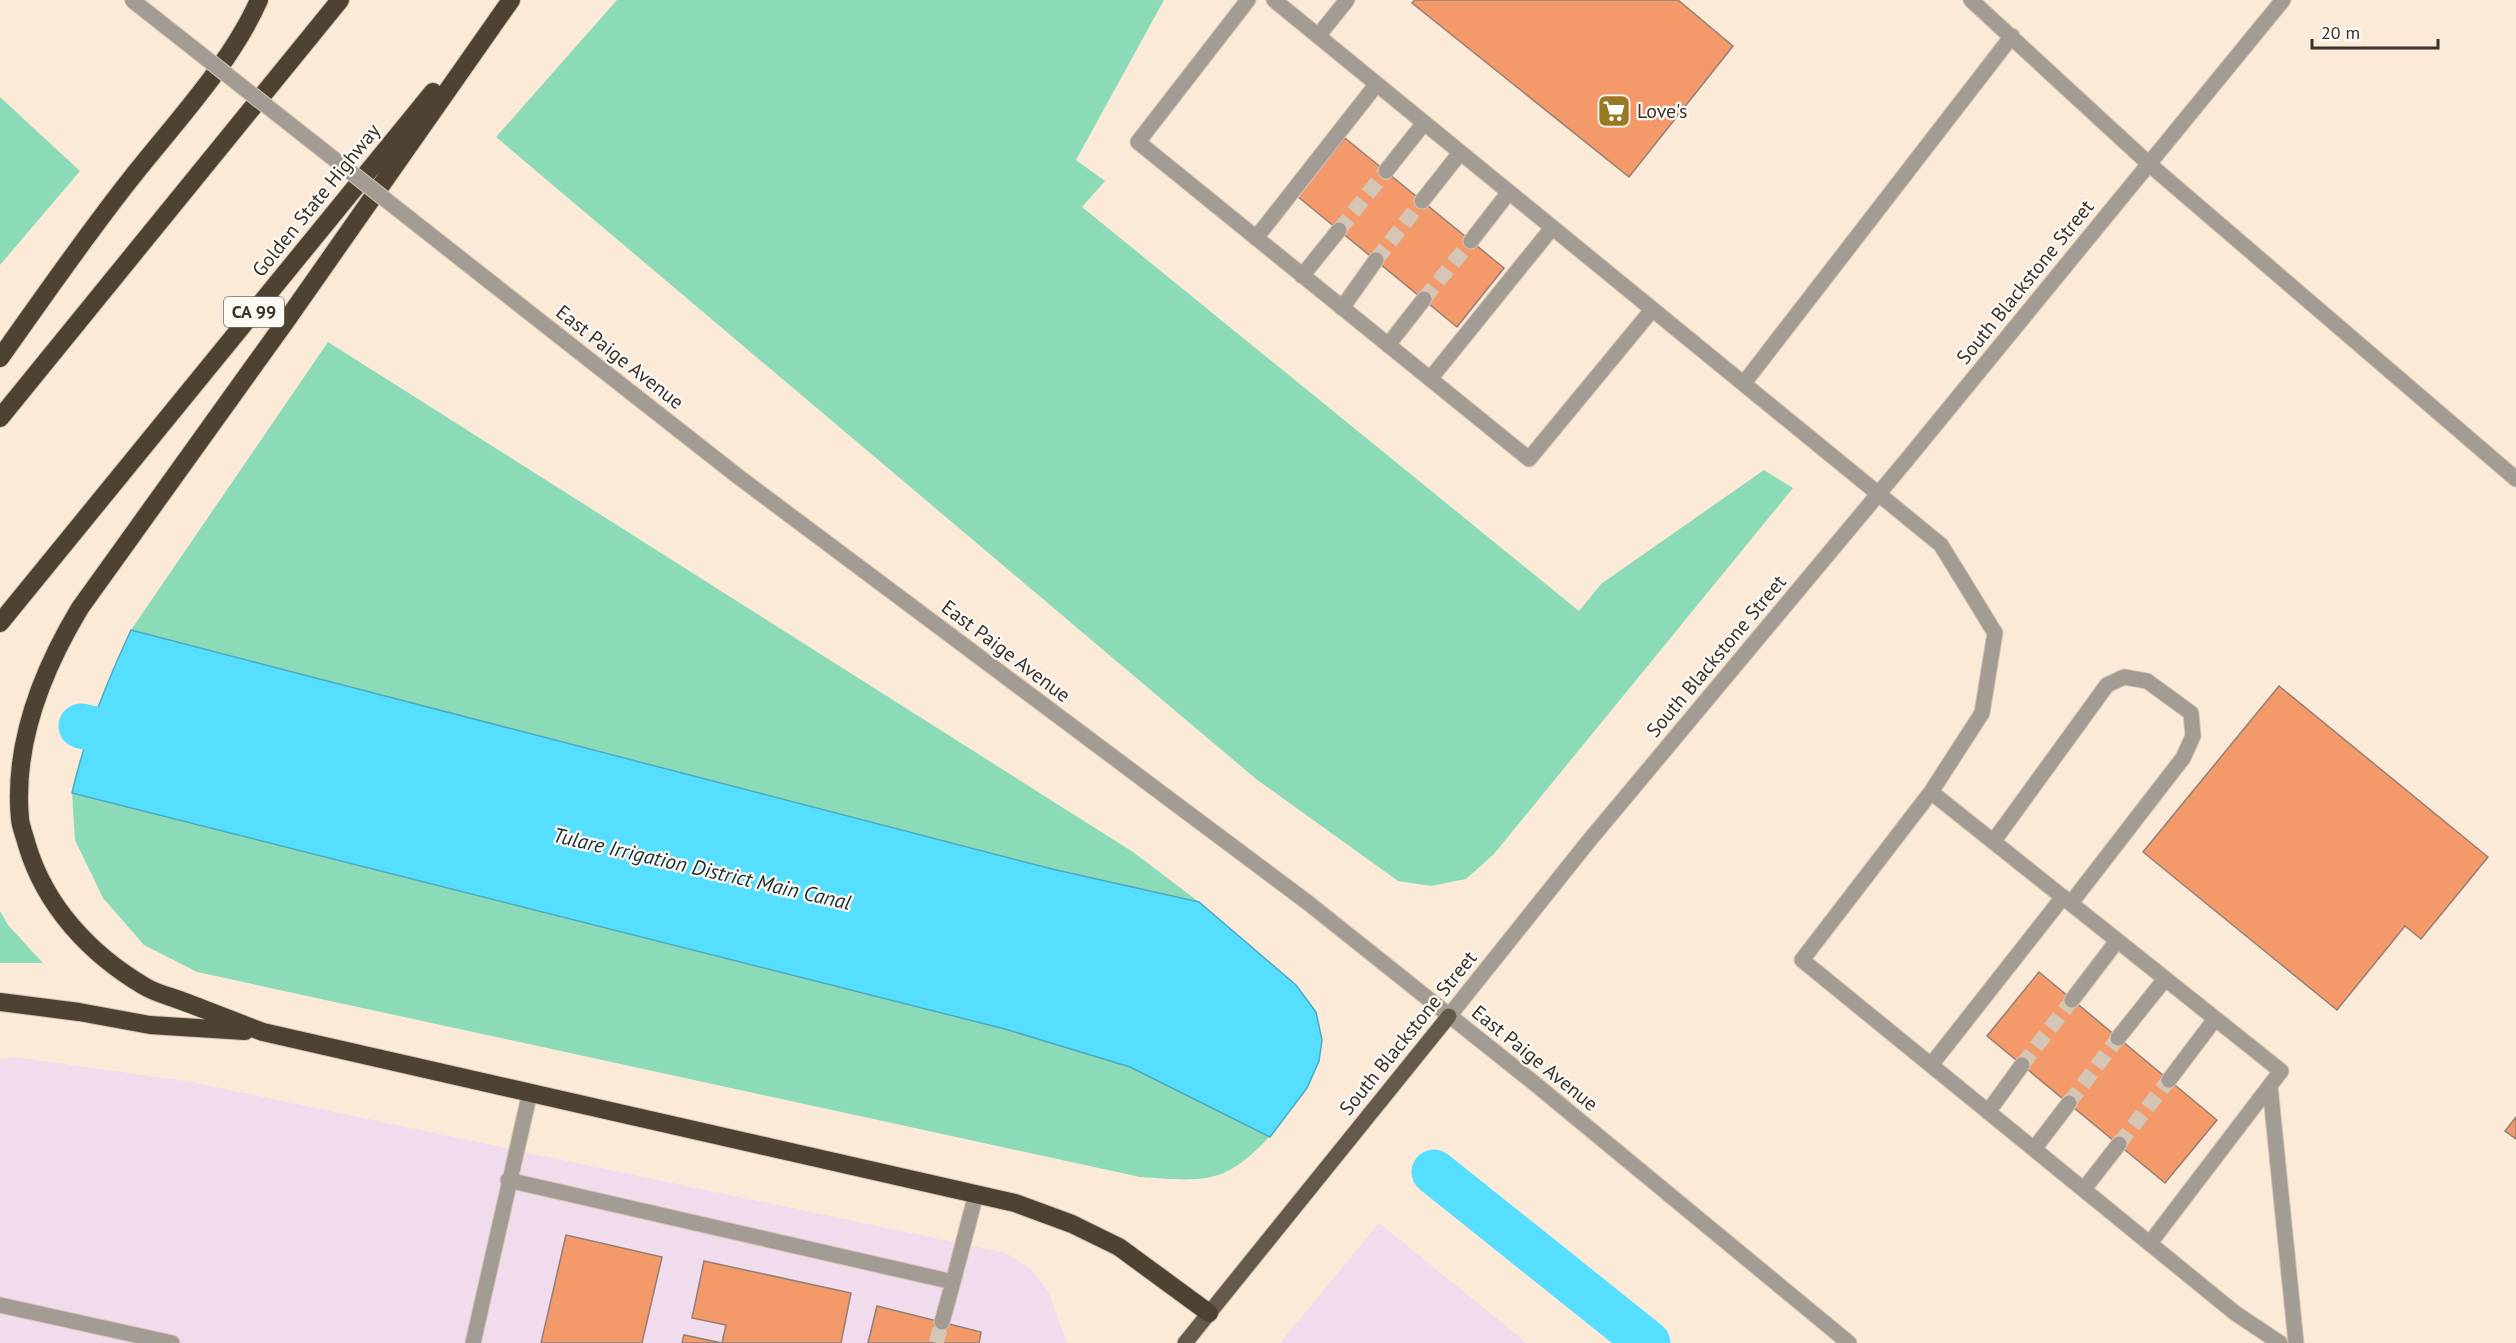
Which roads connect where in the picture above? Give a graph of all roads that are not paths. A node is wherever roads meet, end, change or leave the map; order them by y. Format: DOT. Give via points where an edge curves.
graph roads {
  1 [pos="132,0"];
  2 [pos="259,0"];
  3 [pos="340,0"];
  4 [pos="509,0"];
  5 [pos="1248,0"];
  6 [pos="1274,0"];
  7 [pos="1347,0"];
  8 [pos="1971,0"];
  9 [pos="2283,0"];
  10 [pos="1317,36"];
  11 [pos="2012,36"];
  12 [pos="1376,85"];
  13 [pos="1424,123"];
  14 [pos="1460,153"];
  15 [pos="2149,164"];
  16 [pos="1386,171"];
  17 [pos="1509,192"];
  18 [pos="1422,201"];
  19 [pos="1552,228"];
  20 [pos="1339,230"];
  21 [pos="1256,238"];
  22 [pos="1472,241"];
  23 [pos="1376,260"];
  24 [pos="1302,276"];
  25 [pos="1424,299"];
  26 [pos="1342,308"];
  27 [pos="1652,310"];
  28 [pos="1388,345"];
  29 [pos="0,358"];
  30 [pos="1430,379"];
  31 [pos="1744,383"];
  32 [pos="0,418"];
  33 [pos="2516,479"];
  34 [pos="1878,494"];
  35 [pos="0,623"];
  36 [pos="1932,792"];
  37 [pos="1993,842"];
  38 [pos="2067,900"];
  39 [pos="2117,941"];
  40 [pos="2165,979"];
  41 [pos="2072,1000"];
  42 [pos="0,1002"];
  43 [pos="1449,1016"];
  44 [pos="2215,1019"];
  45 [pos="263,1032"];
  46 [pos="2118,1038"];
  47 [pos="1931,1065"];
  48 [pos="2022,1065"];
  49 [pos="2169,1080"];
  50 [pos="2270,1086"];
  51 [pos="530,1092"];
  52 [pos="2069,1103"];
  53 [pos="1988,1112"];
  54 [pos="2119,1144"];
  55 [pos="2034,1149"];
  56 [pos="508,1180"];
  57 [pos="2084,1189"];
  58 [pos="976,1194"];
  59 [pos="2150,1243"];
  60 [pos="953,1282"];
  61 [pos="0,1305"];
  62 [pos="1209,1313"];
  63 [pos="942,1322"];
  64 [pos="172,1343"];
  65 [pos="473,1343"];
  66 [pos="1185,1343"];
  67 [pos="1849,1343"];
  68 [pos="2280,1343"];
  69 [pos="2296,1343"];
  1 -- 43 [label="street, East Paige Avenue, bridge" via="740,478 1307,902"];
  2 -- 29 [label="highway" via="215,72 104,213"];
  3 -- 32 [label="highway"];
  4 -- 35 [label="highway, Golden State Highway / CA 99"];
  4 -- 45 [label="highway" via="80,608 55,649 32,710 21,761 20,821 33,866 54,903 105,960 146,987"];
  5 -- 21 [label="street" via="1138,142"];
  6 -- 10 [label="street"];
  7 -- 10 [label="street"];
  8 -- 11 [label="street"];
  9 -- 15 [label="street, South Blackstone Street"];
  10 -- 12 [label="street"];
  11 -- 15 [label="street"];
  11 -- 31 [label="street"];
  12 -- 13 [label="street"];
  12 -- 21 [label="street"];
  13 -- 14 [label="street"];
  13 -- 16 [label="street"];
  14 -- 17 [label="street"];
  14 -- 18 [label="street"];
  15 -- 33 [label="street"];
  15 -- 34 [label="street, South Blackstone Street"];
  17 -- 19 [label="street"];
  17 -- 22 [label="street"];
  19 -- 27 [label="street"];
  19 -- 30 [label="street"];
  20 -- 24 [label="street"];
  21 -- 24 [label="street"];
  23 -- 26 [label="street"];
  24 -- 26 [label="street"];
  25 -- 28 [label="street"];
  26 -- 28 [label="street"];
  27 -- 30 [label="street" via="1529,459"];
  27 -- 31 [label="street"];
  28 -- 30 [label="street"];
  31 -- 34 [label="street"];
  34 -- 36 [label="street" via="1941,544 1995,633 1982,713"];
  34 -- 43 [label="street, South Blackstone Street" via="1588,842"];
  36 -- 37 [label="street"];
  36 -- 47 [label="street" via="1803,960"];
  37 -- 38 [label="street"];
  37 -- 38 [label="street" via="2107,685 2124,677 2147,681 2191,713 2193,736 2183,758"];
  38 -- 39 [label="street"];
  38 -- 47 [label="street"];
  39 -- 40 [label="street"];
  39 -- 41 [label="street"];
  40 -- 44 [label="street"];
  40 -- 46 [label="street"];
  42 -- 45 [label="highway" via="150,1025"];
  43 -- 62 [label="main road, South Blackstone Street"];
  43 -- 67 [label="street, East Paige Avenue"];
  44 -- 49 [label="street"];
  44 -- 50 [label="street" via="2281,1071"];
  45 -- 51 [label="highway"];
  47 -- 53 [label="street"];
  48 -- 53 [label="street"];
  50 -- 59 [label="street"];
  50 -- 69 [label="street"];
  51 -- 56 [label="street"];
  51 -- 58 [label="highway"];
  52 -- 55 [label="street"];
  53 -- 55 [label="street"];
  54 -- 57 [label="street"];
  55 -- 57 [label="street"];
  56 -- 60 [label="street"];
  56 -- 65 [label="street"];
  57 -- 59 [label="street"];
  58 -- 60 [label="street"];
  58 -- 62 [label="highway" via="1015,1203 1072,1224 1119,1247"];
  59 -- 68 [label="street" via="2235,1313"];
  60 -- 63 [label="street"];
  61 -- 64 [label="street"];
  62 -- 66 [label="main road, South Blackstone Street"];
}
